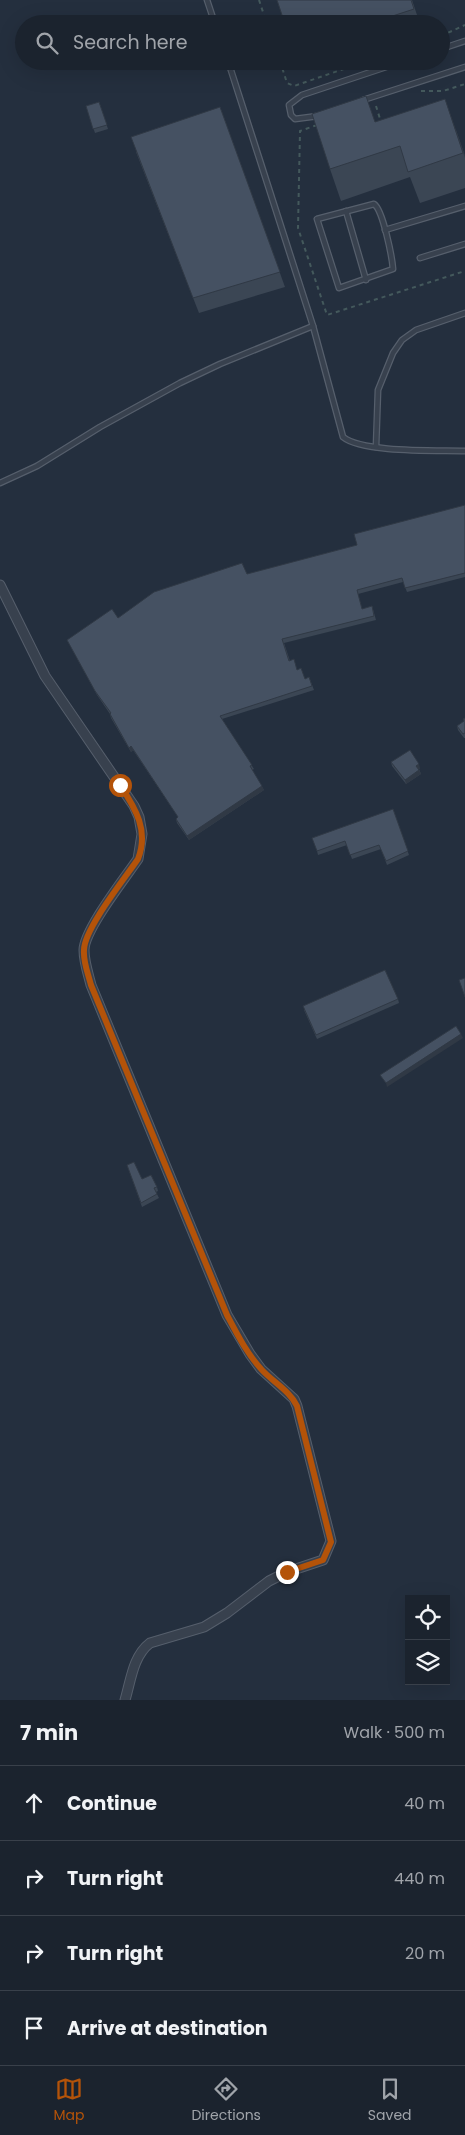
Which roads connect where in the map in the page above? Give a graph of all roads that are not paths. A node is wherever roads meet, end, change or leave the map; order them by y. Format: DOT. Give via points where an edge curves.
graph roads {
  1 [pos="207,0"];
  2 [pos="212,15"];
  3 [pos="465,41"];
  4 [pos="450,46"];
  5 [pos="465,66"];
  6 [pos="231,70"];
  7 [pos="378,70"];
  8 [pos="357,102"];
  9 [pos="324,114"];
  10 [pos="465,206"];
  11 [pos="346,211"];
  12 [pos="385,230"];
  13 [pos="465,244"];
  14 [pos="420,258"];
  15 [pos="366,280"];
  16 [pos="465,313"];
  17 [pos="313,326"];
  18 [pos="376,447"];
  19 [pos="465,451"];
  20 [pos="0,483"];
  21 [pos="0,585"];
  22 [pos="125,1700"];
  1 -- 2 [label="lane"];
  3 -- 4 [label="lane"];
  5 -- 8 [label="lane"];
  6 -- 17 [label="lane"];
  7 -- 9 [label="lane" via="302,95 289,105 295,118"];
  10 -- 12 [label="lane"];
  11 -- 12 [label="lane" via="377,205"];
  11 -- 15 [label="lane"];
  11 -- 15 [label="lane" via="316,221 338,287"];
  12 -- 15 [label="lane" via="393,269"];
  13 -- 14 [label="lane"];
  16 -- 18 [label="lane" via="416,330 402,340 393,353 378,390"];
  17 -- 18 [label="lane" via="343,436 350,442"];
  17 -- 20 [label="lane" via="180,383 37,466"];
  18 -- 19 [label="lane"];
  21 -- 22 [label="street" via="45,676 115,777 139,818 142,834 138,859 87,935 84,950 91,985 227,1315 261,1368 294,1399 331,1542 323,1560 269,1582 204,1627 150,1643 136,1661"];
}
